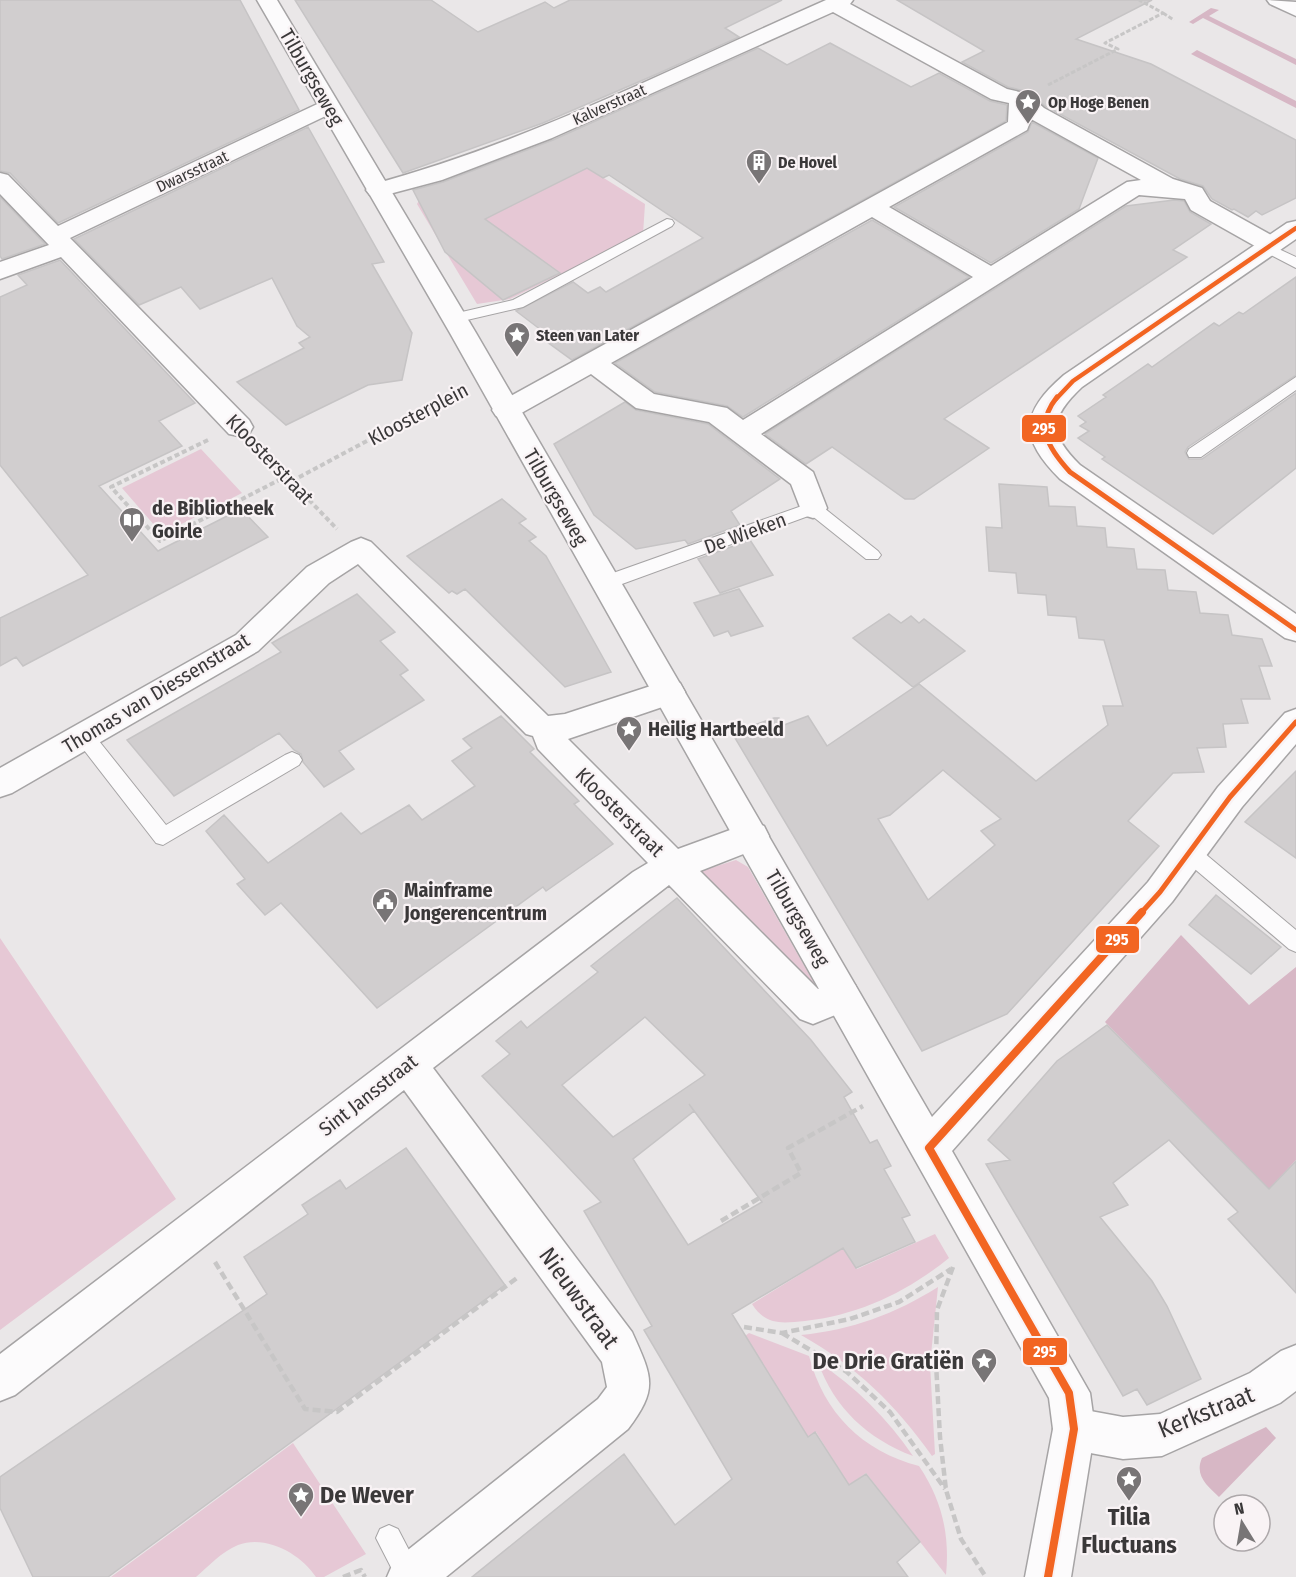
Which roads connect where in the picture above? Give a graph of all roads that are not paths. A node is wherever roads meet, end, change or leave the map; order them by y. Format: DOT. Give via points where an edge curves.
graph roads {
  1 [pos="267,0"];
  2 [pos="1277,0"];
  3 [pos="838,2"];
  4 [pos="1296,10"];
  5 [pos="1020,99"];
  6 [pos="328,106"];
  7 [pos="0,180"];
  8 [pos="378,190"];
  9 [pos="1194,193"];
  10 [pos="874,208"];
  11 [pos="667,223"];
  12 [pos="1296,228"];
  13 [pos="61,242"];
  14 [pos="1270,246"];
  15 [pos="1296,263"];
  16 [pos="0,271"];
  17 [pos="991,277"];
  18 [pos="454,318"];
  19 [pos="593,362"];
  20 [pos="617,380"];
  21 [pos="1296,382"];
  22 [pos="541,391"];
  23 [pos="506,410"];
  24 [pos="238,426"];
  25 [pos="742,433"];
  26 [pos="1195,453"];
  27 [pos="813,508"];
  28 [pos="361,549"];
  29 [pos="872,555"];
  30 [pos="605,583"];
  31 [pos="1296,630"];
  32 [pos="669,692"];
  33 [pos="1296,722"];
  34 [pos="549,729"];
  35 [pos="84,736"];
  36 [pos="292,760"];
  37 [pos="0,784"];
  38 [pos="752,836"];
  39 [pos="1190,853"];
  40 [pos="674,866"];
  41 [pos="1296,943"];
  42 [pos="842,996"];
  43 [pos="408,1065"];
  44 [pos="929,1148"];
  45 [pos="1296,1366"];
  46 [pos="0,1380"];
  47 [pos="1074,1429"];
  48 [pos="389,1538"];
  49 [pos="1054,1575"];
  50 [pos="410,1577"];
  1 -- 6 [label="street, Tilburgseweg"];
  2 -- 4 [label="street"];
  3 -- 5 [label="street" via="887,43 999,94"];
  3 -- 8 [label="street, Kalverstraat" via="544,133 434,175"];
  5 -- 9 [label="street" via="1036,113 1164,184"];
  5 -- 10 [label="street" via="1019,125"];
  6 -- 8 [label="street, Tilburgseweg"];
  6 -- 13 [label="street, Dwarsstraat"];
  7 -- 13 [label="street, Kloosterstraat"];
  8 -- 18 [label="street, Tilburgseweg"];
  9 -- 14 [label="street" via="1200,205"];
  9 -- 17 [label="street" via="1135,187"];
  10 -- 17 [label="street"];
  10 -- 19 [label="street"];
  11 -- 18 [label="lane" via="518,304"];
  12 -- 14 [label="street"];
  13 -- 16 [label="street, Dwarsstraat"];
  13 -- 24 [label="street, Kloosterstraat"];
  14 -- 15 [label="lane"];
  14 -- 31 [label="street" via="1073,381 1046,409 1042,432 1047,447 1070,472"];
  17 -- 25 [label="street"];
  18 -- 23 [label="street, Tilburgseweg"];
  19 -- 20 [label="street"];
  19 -- 22 [label="street"];
  20 -- 22 [label="street" via="546,396"];
  20 -- 25 [label="street" via="646,402 717,414"];
  21 -- 26 [label="lane"];
  22 -- 23 [label="street"];
  23 -- 30 [label="street, Tilburgseweg"];
  25 -- 27 [label="street" via="803,479"];
  27 -- 29 [label="lane"];
  27 -- 30 [label="lane, De Wieken"];
  28 -- 34 [label="street, Kloosterstraat" via="537,725"];
  28 -- 35 [label="street, Thomas van Diessenstraat" via="318,575 247,643"];
  30 -- 32 [label="street, Tilburgseweg"];
  32 -- 34 [label="street"];
  32 -- 38 [label="street, Tilburgseweg"];
  33 -- 39 [label="street" via="1230,797"];
  34 -- 40 [label="street, Kloosterstraat" via="549,740"];
  35 -- 36 [label="lane" via="163,837"];
  35 -- 37 [label="street, Thomas van Diessenstraat"];
  38 -- 40 [label="street, Sint Jansstraat"];
  38 -- 42 [label="street, Tilburgseweg"];
  39 -- 41 [label="lane"];
  39 -- 44 [label="street" via="1160,892"];
  40 -- 42 [label="street, Tilburgseweg" via="813,1008"];
  40 -- 43 [label="street, Sint Jansstraat" via="645,882"];
  42 -- 44 [label="street, Tilburgseweg"];
  43 -- 46 [label="street, Sint Jansstraat"];
  43 -- 50 [label="street, Nieuwstraat" via="617,1347 626,1367 629,1393 613,1414"];
  44 -- 47 [label="street, Tilburgseweg" via="1069,1393"];
  45 -- 47 [label="street, Kerkstraat" via="1265,1388 1162,1435 1122,1438"];
  47 -- 49 [label="street, Tilburgseweg"];
  48 -- 50 [label="lane"];
}
